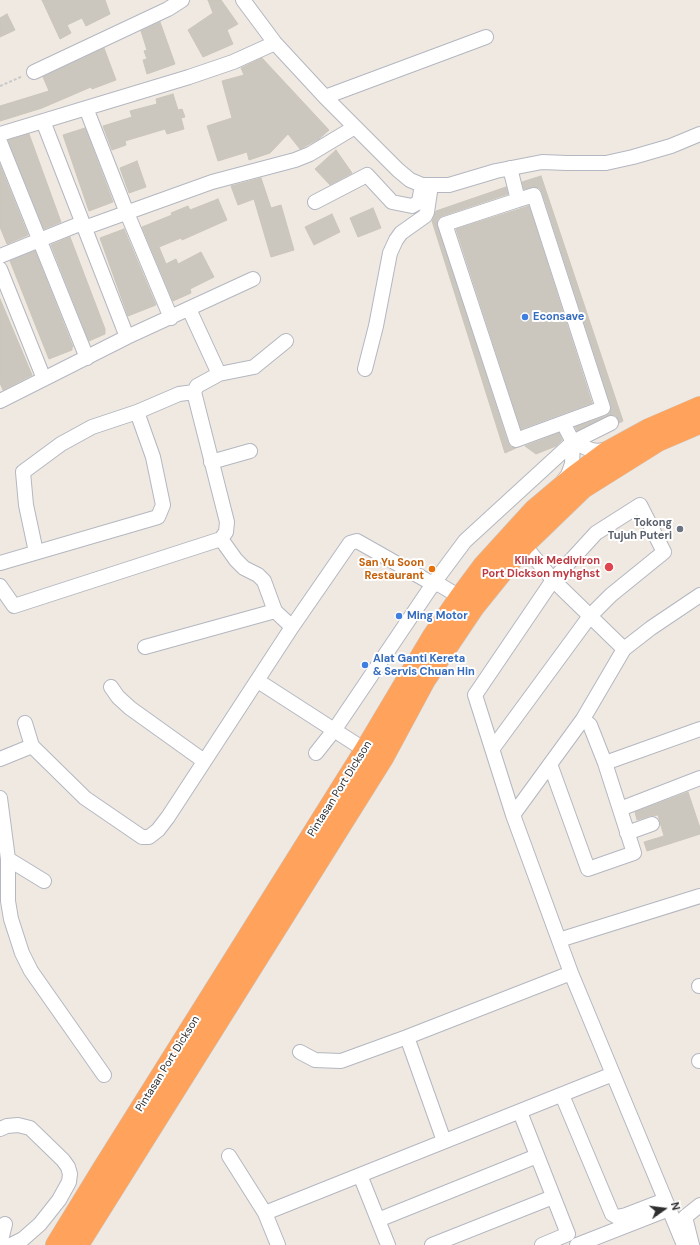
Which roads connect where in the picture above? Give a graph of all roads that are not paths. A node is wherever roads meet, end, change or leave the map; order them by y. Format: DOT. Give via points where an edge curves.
graph roads {
  1 [pos="182,0"];
  2 [pos="243,0"];
  3 [pos="486,37"];
  4 [pos="276,43"];
  5 [pos="34,72"];
  6 [pos="325,97"];
  7 [pos="86,108"];
  8 [pos="43,121"];
  9 [pos="355,127"];
  10 [pos="0,134"];
  11 [pos="700,134"];
  12 [pos="0,142"];
  13 [pos="510,168"];
  14 [pos="426,185"];
  15 [pos="518,200"];
  16 [pos="315,202"];
  17 [pos="127,213"];
  18 [pos="83,225"];
  19 [pos="39,240"];
  20 [pos="0,256"];
  21 [pos="0,269"];
  22 [pos="253,279"];
  23 [pos="6,301"];
  24 [pos="189,309"];
  25 [pos="171,318"];
  26 [pos="127,337"];
  27 [pos="286,341"];
  28 [pos="87,358"];
  29 [pos="365,369"];
  30 [pos="219,374"];
  31 [pos="44,379"];
  32 [pos="194,392"];
  33 [pos="0,400"];
  34 [pos="700,407"];
  35 [pos="137,412"];
  36 [pos="562,423"];
  37 [pos="611,423"];
  38 [pos="700,424"];
  39 [pos="573,442"];
  40 [pos="616,447"];
  41 [pos="250,451"];
  42 [pos="211,462"];
  43 [pos="551,495"];
  44 [pos="221,539"];
  45 [pos="517,540"];
  46 [pos="36,552"];
  47 [pos="0,563"];
  48 [pos="553,580"];
  49 [pos="433,584"];
  50 [pos="0,586"];
  51 [pos="700,595"];
  52 [pos="460,597"];
  53 [pos="275,611"];
  54 [pos="590,616"];
  55 [pos="292,627"];
  56 [pos="145,647"];
  57 [pos="624,649"];
  58 [pos="258,680"];
  59 [pos="425,680"];
  60 [pos="111,687"];
  61 [pos="583,719"];
  62 [pos="25,723"];
  63 [pos="335,729"];
  64 [pos="700,729"];
  65 [pos="32,746"];
  66 [pos="493,748"];
  67 [pos="365,750"];
  68 [pos="316,753"];
  69 [pos="0,759"];
  70 [pos="204,761"];
  71 [pos="605,763"];
  72 [pos="550,764"];
  73 [pos="700,778"];
  74 [pos="0,798"];
  75 [pos="620,809"];
  76 [pos="347,813"];
  77 [pos="513,815"];
  78 [pos="652,824"];
  79 [pos="627,833"];
  80 [pos="8,858"];
  81 [pos="44,881"];
  82 [pos="700,896"];
  83 [pos="559,940"];
  84 [pos="571,973"];
  85 [pos="407,1037"];
  86 [pos="300,1052"];
  87 [pos="613,1074"];
  88 [pos="104,1075"];
  89 [pos="562,1095"];
  90 [pos="520,1112"];
  91 [pos="0,1129"];
  92 [pos="444,1141"];
  93 [pos="229,1156"];
  94 [pos="537,1156"];
  95 [pos="360,1175"];
  96 [pos="553,1197"];
  97 [pos="667,1204"];
  98 [pos="700,1205"];
  99 [pos="265,1213"];
  100 [pos="378,1220"];
  101 [pos="5,1224"];
  102 [pos="573,1240"];
  103 [pos="0,1244"];
  104 [pos="11,1245"];
  105 [pos="56,1245"];
  106 [pos="78,1245"];
  107 [pos="278,1245"];
  108 [pos="388,1245"];
  109 [pos="432,1245"];
  110 [pos="542,1245"];
  111 [pos="684,1245"];
  112 [pos="692,1245"];
  1 -- 5 [label="street"];
  2 -- 4 [label="street"];
  3 -- 6 [label="street"];
  4 -- 6 [label="street"];
  4 -- 7 [label="street" via="189,78"];
  6 -- 9 [label="street"];
  7 -- 8 [label="street"];
  7 -- 17 [label="street"];
  8 -- 10 [label="street"];
  8 -- 18 [label="street"];
  9 -- 14 [label="street" via="410,180"];
  9 -- 17 [label="street" via="295,160 212,182"];
  11 -- 13 [label="street" via="671,146 606,163 542,162"];
  12 -- 19 [label="street"];
  13 -- 14 [label="street" via="449,185"];
  13 -- 15 [label="street"];
  14 -- 16 [label="street" via="419,202 412,206 392,202 366,175"];
  14 -- 29 [label="street" via="425,216 401,234 390,253"];
  15 -- 36 [label="street" via="534,195 603,408"];
  15 -- 36 [label="street" via="445,224 516,440"];
  17 -- 18 [label="street"];
  17 -- 25 [label="street"];
  18 -- 19 [label="street"];
  18 -- 26 [label="street"];
  19 -- 20 [label="street"];
  19 -- 28 [label="street"];
  21 -- 23 [label="street"];
  22 -- 24 [label="street"];
  23 -- 31 [label="street"];
  24 -- 25 [label="street"];
  24 -- 30 [label="street"];
  25 -- 26 [label="street"];
  26 -- 28 [label="street"];
  27 -- 30 [label="street" via="254,367"];
  28 -- 31 [label="street"];
  30 -- 32 [label="street" via="197,386"];
  31 -- 33 [label="street"];
  32 -- 35 [label="street" via="179,394"];
  32 -- 42 [label="street"];
  34 -- 40 [label="highway, Pintasan Port Dickson"];
  35 -- 46 [label="street" via="92,427 61,444 23,472 26,505"];
  35 -- 46 [label="street" via="153,457 163,505 158,517"];
  36 -- 39 [label="street"];
  37 -- 39 [label="street"];
  38 -- 45 [label="highway, Pintasan Port Dickson" via="658,441 583,488"];
  39 -- 40 [label="street" via="598,451"];
  39 -- 43 [label="street" via="572,464 568,475"];
  39 -- 49 [label="street" via="465,541"];
  40 -- 43 [label="highway, Pintasan Port Dickson"];
  41 -- 42 [label="street"];
  42 -- 44 [label="street" via="227,522 226,532"];
  43 -- 45 [label="highway, Pintasan Port Dickson" via="534,510"];
  44 -- 50 [label="street" via="14,606"];
  44 -- 53 [label="street" via="244,568 264,581"];
  45 -- 48 [label="street"];
  45 -- 52 [label="highway, Pintasan Port Dickson" via="483,566"];
  45 -- 59 [label="highway, Pintasan Port Dickson"];
  46 -- 47 [label="street"];
  48 -- 54 [label="street"];
  48 -- 54 [label="street" via="596,533 640,505 664,552 610,595"];
  48 -- 66 [label="street" via="475,695"];
  49 -- 52 [label="street" via="440,585"];
  49 -- 55 [label="street" via="357,541 350,543"];
  49 -- 63 [label="street"];
  51 -- 57 [label="street"];
  52 -- 67 [label="highway, Pintasan Port Dickson" via="433,636"];
  53 -- 55 [label="street"];
  53 -- 56 [label="street"];
  54 -- 57 [label="street"];
  54 -- 66 [label="street"];
  55 -- 58 [label="street"];
  57 -- 61 [label="street"];
  58 -- 63 [label="street"];
  58 -- 70 [label="street"];
  59 -- 67 [label="highway" via="406,702 380,744 374,749"];
  59 -- 76 [label="highway, Pintasan Port Dickson" via="383,758"];
  60 -- 70 [label="street" via="118,698 130,708"];
  61 -- 71 [label="street" via="590,725"];
  61 -- 72 [label="street"];
  62 -- 65 [label="street"];
  63 -- 67 [label="street"];
  63 -- 68 [label="street"];
  64 -- 71 [label="street"];
  65 -- 69 [label="street"];
  65 -- 70 [label="street" via="85,798 145,838 158,830"];
  66 -- 77 [label="street"];
  67 -- 76 [label="highway" via="371,755 371,763"];
  67 -- 105 [label="highway, Pintasan Port Dickson"];
  71 -- 75 [label="street"];
  72 -- 77 [label="street"];
  72 -- 79 [label="street" via="588,869 634,853"];
  73 -- 75 [label="street"];
  74 -- 80 [label="street"];
  75 -- 79 [label="street"];
  76 -- 106 [label="highway, Pintasan Port Dickson"];
  77 -- 83 [label="street"];
  78 -- 79 [label="street"];
  80 -- 81 [label="street"];
  80 -- 88 [label="street" via="8,901 22,953 31,971"];
  82 -- 83 [label="street"];
  83 -- 84 [label="street"];
  84 -- 85 [label="street"];
  84 -- 87 [label="street"];
  85 -- 86 [label="street" via="341,1061 315,1060"];
  85 -- 92 [label="street"];
  87 -- 89 [label="street"];
  87 -- 97 [label="street"];
  89 -- 90 [label="street"];
  89 -- 97 [label="street" via="612,1214 616,1217"];
  90 -- 92 [label="street"];
  90 -- 94 [label="street"];
  91 -- 104 [label="street" via="18,1125 30,1128 63,1160 70,1174 69,1182 59,1200 40,1224 23,1239"];
  92 -- 95 [label="street"];
  93 -- 99 [label="street"];
  94 -- 96 [label="street"];
  94 -- 100 [label="street"];
  95 -- 99 [label="street"];
  95 -- 100 [label="street"];
  96 -- 102 [label="street"];
  96 -- 109 [label="street"];
  97 -- 102 [label="street"];
  97 -- 111 [label="street"];
  98 -- 112 [label="street" via="685,1217"];
  99 -- 107 [label="street"];
  100 -- 108 [label="street"];
  101 -- 103 [label="street"];
  102 -- 110 [label="street"];
}
